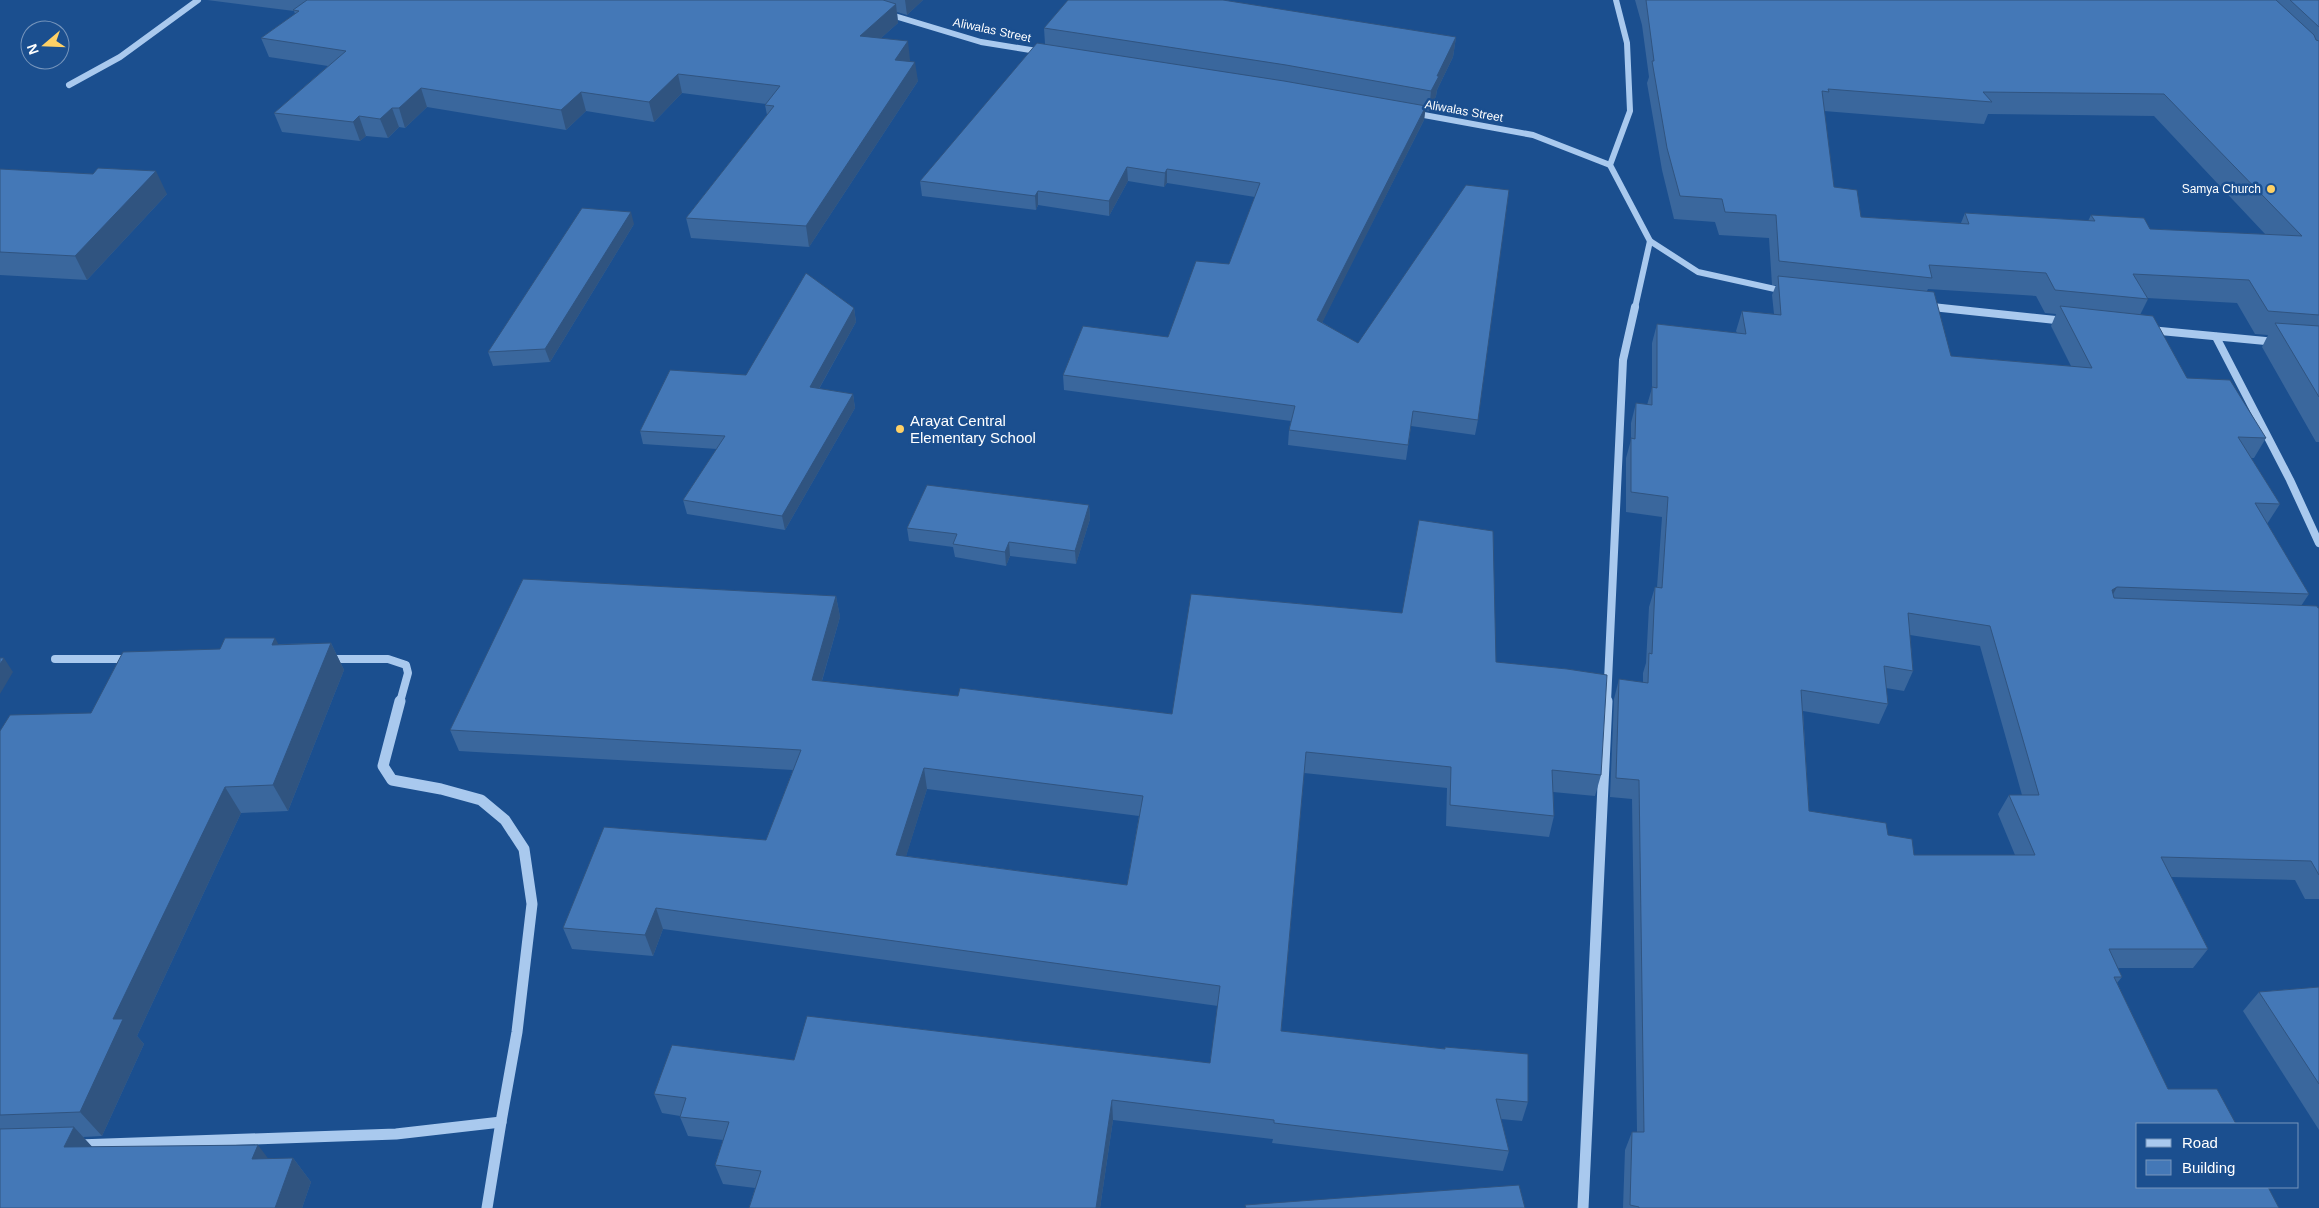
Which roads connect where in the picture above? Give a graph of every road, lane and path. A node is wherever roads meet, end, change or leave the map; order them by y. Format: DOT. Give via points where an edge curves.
graph roads {
  1 [pos="198,0"];
  2 [pos="1616,0"];
  3 [pos="878,11"];
  4 [pos="1047,53"];
  5 [pos="69,85"];
  6 [pos="1409,112"];
  7 [pos="1610,165"];
  8 [pos="1650,240"];
  9 [pos="1793,292"];
  10 [pos="1921,306"];
  11 [pos="2078,322"];
  12 [pos="2137,329"];
  13 [pos="2216,337"];
  14 [pos="2282,342"];
  15 [pos="2319,543"];
  16 [pos="55,659"];
  17 [pos="143,659"];
  18 [pos="320,659"];
  19 [pos="501,1122"];
  20 [pos="69,1145"];
  21 [pos="487,1208"];
  22 [pos="1583,1208"];
  1 -- 5 [label="street" via="120,59"];
  2 -- 7 [label="street" via="1627,43 1630,111"];
  3 -- 4 [label="street, Aliwalas Street" via="982,42"];
  6 -- 7 [label="street, Aliwalas Street" via="1533,135"];
  7 -- 8 [label="street"];
  8 -- 9 [label="street" via="1698,272"];
  8 -- 22 [label="street" via="1623,360"];
  10 -- 11 [label="street"];
  12 -- 13 [label="street"];
  13 -- 14 [label="street"];
  13 -- 15 [label="street"];
  16 -- 17 [label="street"];
  18 -- 19 [label="street" via="388,659 406,665 408,673 383,766 392,780 481,800 505,820 524,850 532,904 517,1032"];
  19 -- 20 [label="street" via="396,1134"];
  19 -- 21 [label="street"];
}
